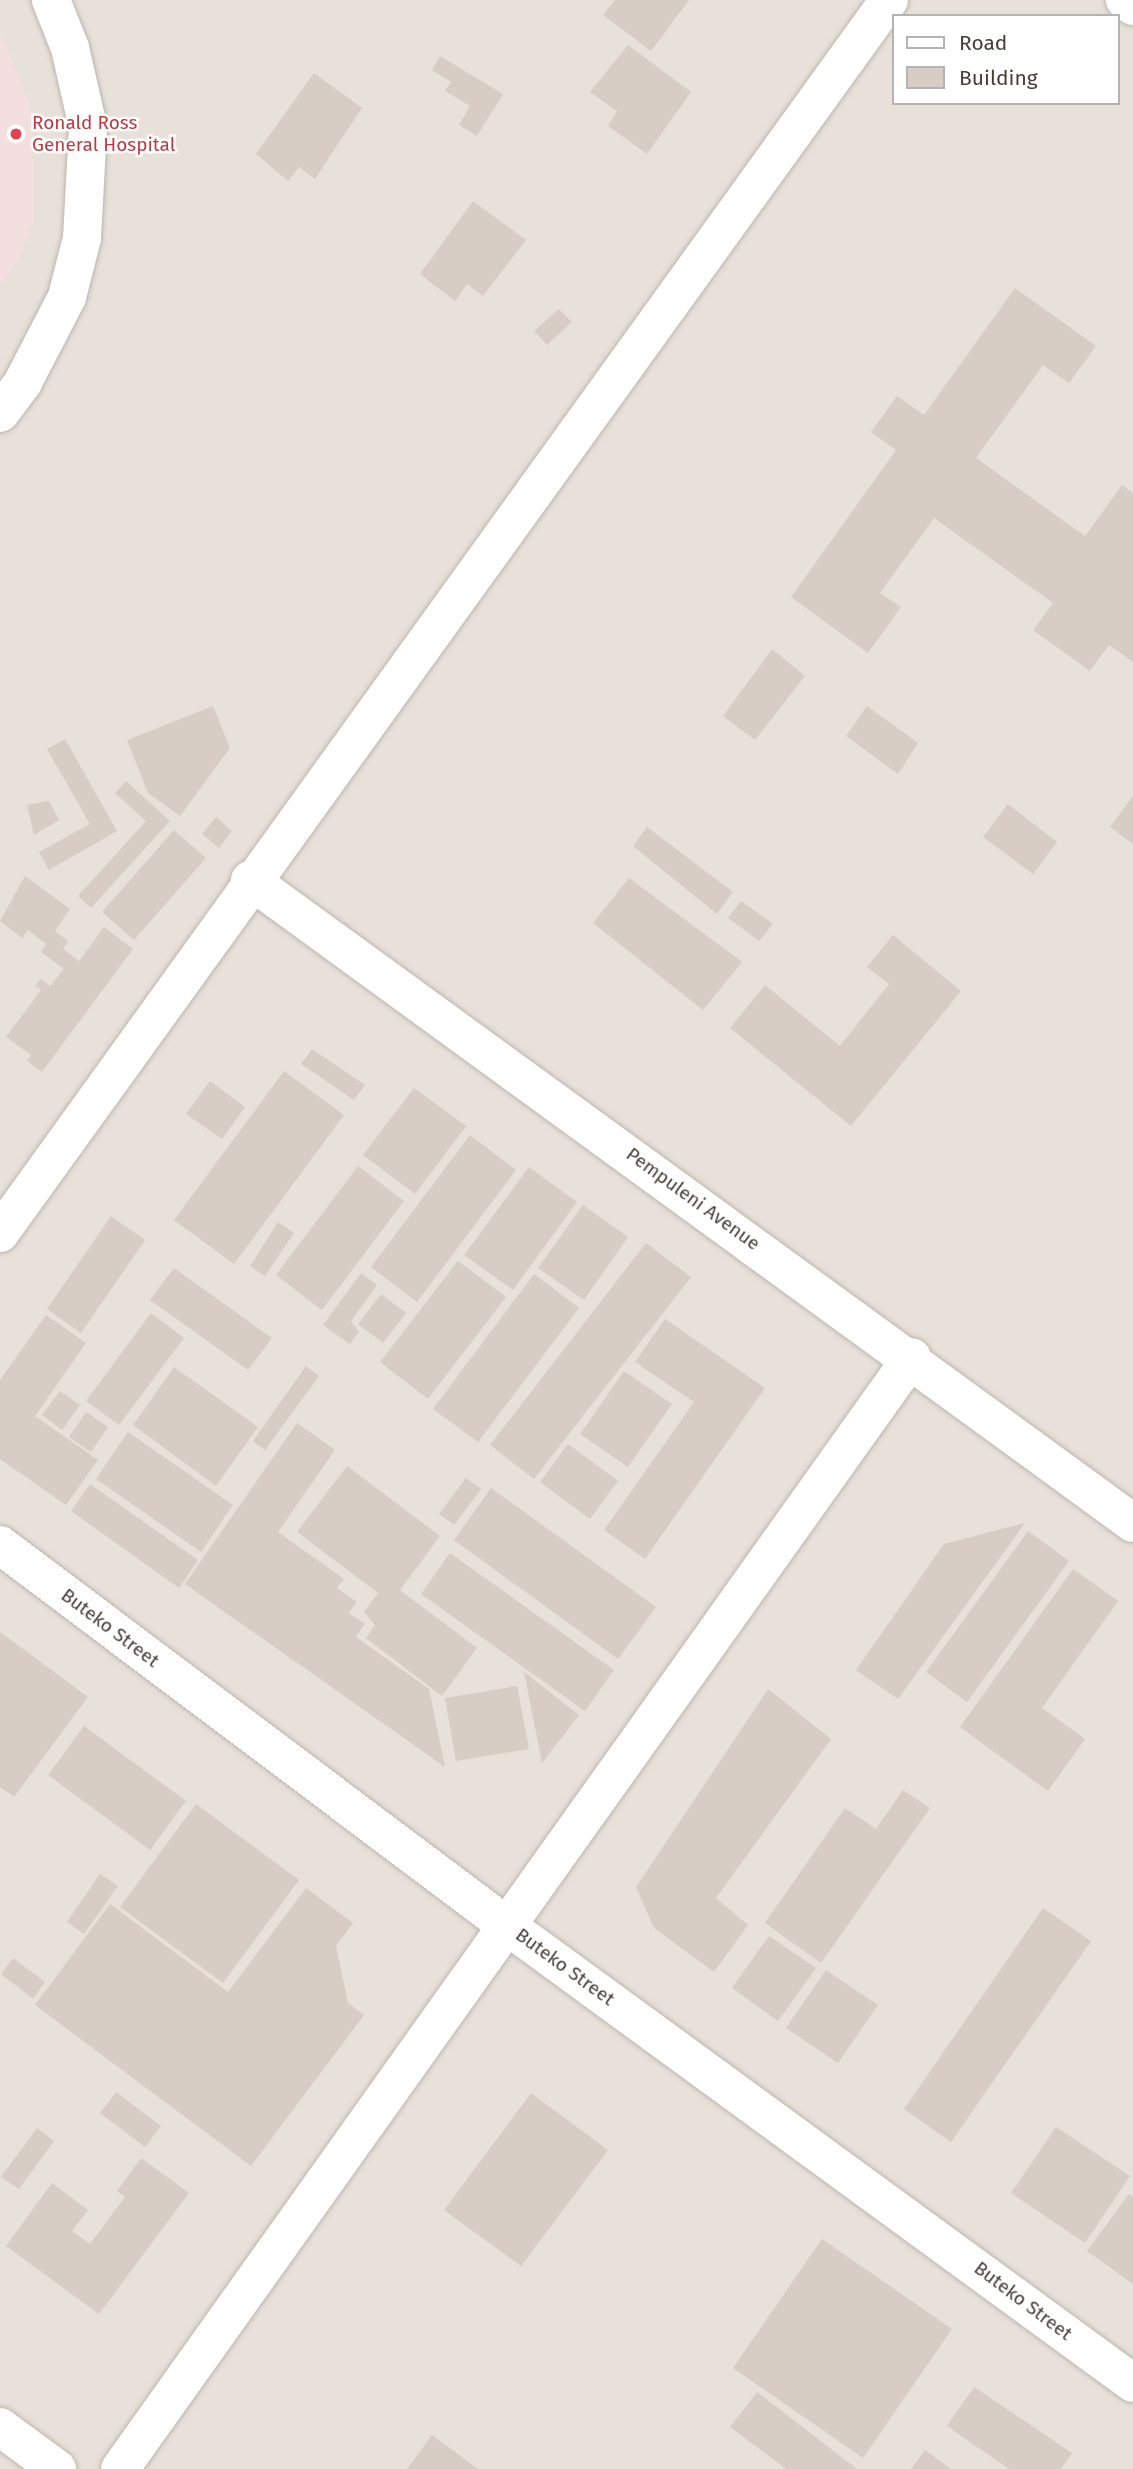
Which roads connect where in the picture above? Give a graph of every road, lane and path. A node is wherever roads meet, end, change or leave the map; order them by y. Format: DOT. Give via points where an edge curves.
graph roads {
  1 [pos="51,0"];
  2 [pos="889,0"];
  3 [pos="1125,0"];
  4 [pos="1133,6"];
  5 [pos="0,412"];
  6 [pos="250,880"];
  7 [pos="0,1233"];
  8 [pos="912,1357"];
  9 [pos="1133,1523"];
  10 [pos="0,1545"];
  11 [pos="506,1925"];
  12 [pos="1133,2383"];
  13 [pos="0,2427"];
  14 [pos="57,2469"];
  15 [pos="120,2469"];
  1 -- 5 [label="street" via="70,48 88,127 82,238 67,297 23,382"];
  2 -- 6 [label="street"];
  3 -- 4 [label="street"];
  6 -- 7 [label="street"];
  6 -- 8 [label="street, Pempuleni Avenue"];
  8 -- 9 [label="street, Pempuleni Avenue"];
  8 -- 11 [label="street"];
  10 -- 11 [label="street, Buteko Street"];
  11 -- 12 [label="street, Buteko Street"];
  11 -- 15 [label="street"];
  13 -- 14 [label="street"];
}
